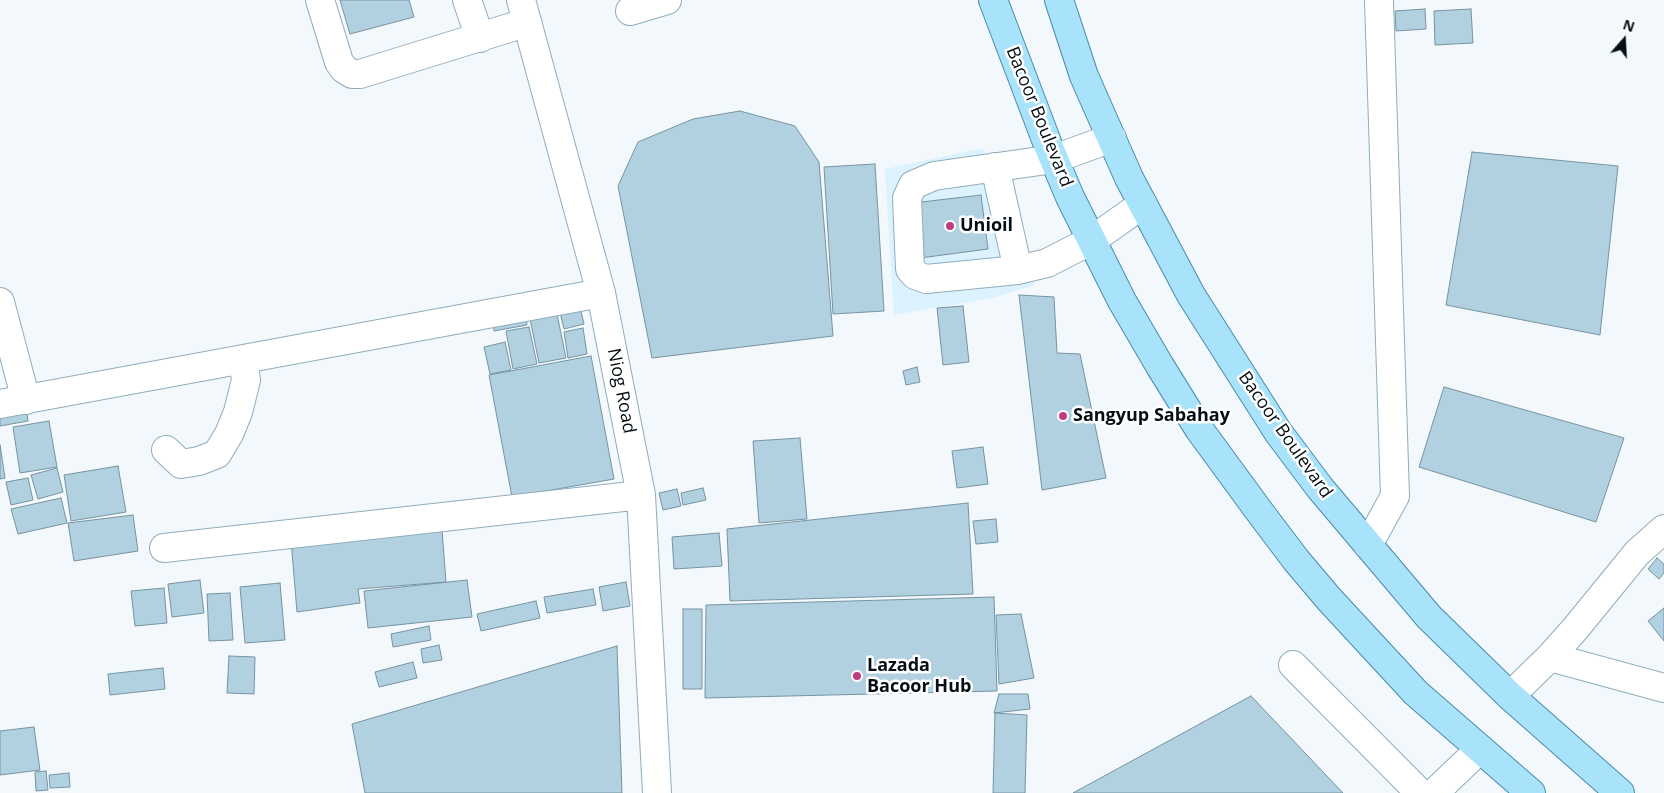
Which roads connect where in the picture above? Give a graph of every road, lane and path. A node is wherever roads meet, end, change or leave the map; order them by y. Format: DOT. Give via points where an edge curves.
graph roads {
  1 [pos="320,0"];
  2 [pos="467,0"];
  3 [pos="667,0"];
  4 [pos="993,0"];
  5 [pos="1059,0"];
  6 [pos="1379,0"];
  7 [pos="630,11"];
  8 [pos="525,12"];
  9 [pos="480,38"];
  10 [pos="1112,138"];
  11 [pos="1054,159"];
  12 [pos="995,167"];
  13 [pos="1143,204"];
  14 [pos="1092,240"];
  15 [pos="1018,270"];
  16 [pos="602,293"];
  17 [pos="0,302"];
  18 [pos="243,359"];
  19 [pos="13,402"];
  20 [pos="166,450"];
  21 [pos="641,495"];
  22 [pos="1664,529"];
  23 [pos="1368,546"];
  24 [pos="164,548"];
  25 [pos="1550,657"];
  26 [pos="1293,665"];
  27 [pos="1664,688"];
  28 [pos="1510,696"];
  29 [pos="1480,749"];
  30 [pos="657,793"];
  31 [pos="1420,793"];
  32 [pos="1434,793"];
  33 [pos="1531,793"];
  34 [pos="1620,793"];
  1 -- 9 [label="street" via="339,62 352,74"];
  2 -- 9 [label="street"];
  3 -- 7 [label="street"];
  4 -- 11 [label="main road, Bacoor Boulevard"];
  5 -- 10 [label="main road, Bacoor Boulevard" via="1084,76"];
  6 -- 23 [label="street" via="1395,496"];
  8 -- 9 [label="street" via="512,27"];
  8 -- 16 [label="street, Niog Road"];
  10 -- 11 [label="street"];
  10 -- 13 [label="main road, Bacoor Boulevard"];
  11 -- 12 [label="street"];
  11 -- 14 [label="main road, Bacoor Boulevard"];
  12 -- 15 [label="street"];
  12 -- 15 [label="street" via="934,176 913,185 907,198 910,269 926,279"];
  13 -- 14 [label="street"];
  13 -- 23 [label="main road, Bacoor Boulevard" via="1191,294 1278,432"];
  14 -- 15 [label="street" via="1047,263"];
  14 -- 29 [label="main road, Bacoor Boulevard" via="1122,301 1160,366 1199,429 1259,512 1296,560 1416,693"];
  16 -- 18 [label="street"];
  16 -- 21 [label="street, Niog Road"];
  17 -- 19 [label="street"];
  18 -- 19 [label="street"];
  18 -- 20 [label="street" via="246,380 238,412 217,454 181,464"];
  21 -- 24 [label="street"];
  21 -- 30 [label="street, Niog Road"];
  22 -- 25 [label="street" via="1637,552"];
  23 -- 28 [label="main road, Bacoor Boulevard" via="1429,617"];
  25 -- 27 [label="street"];
  25 -- 28 [label="street"];
  26 -- 31 [label="street"];
  28 -- 34 [label="main road, Bacoor Boulevard"];
  29 -- 32 [label="street"];
  29 -- 33 [label="main road, Bacoor Boulevard"];
}
